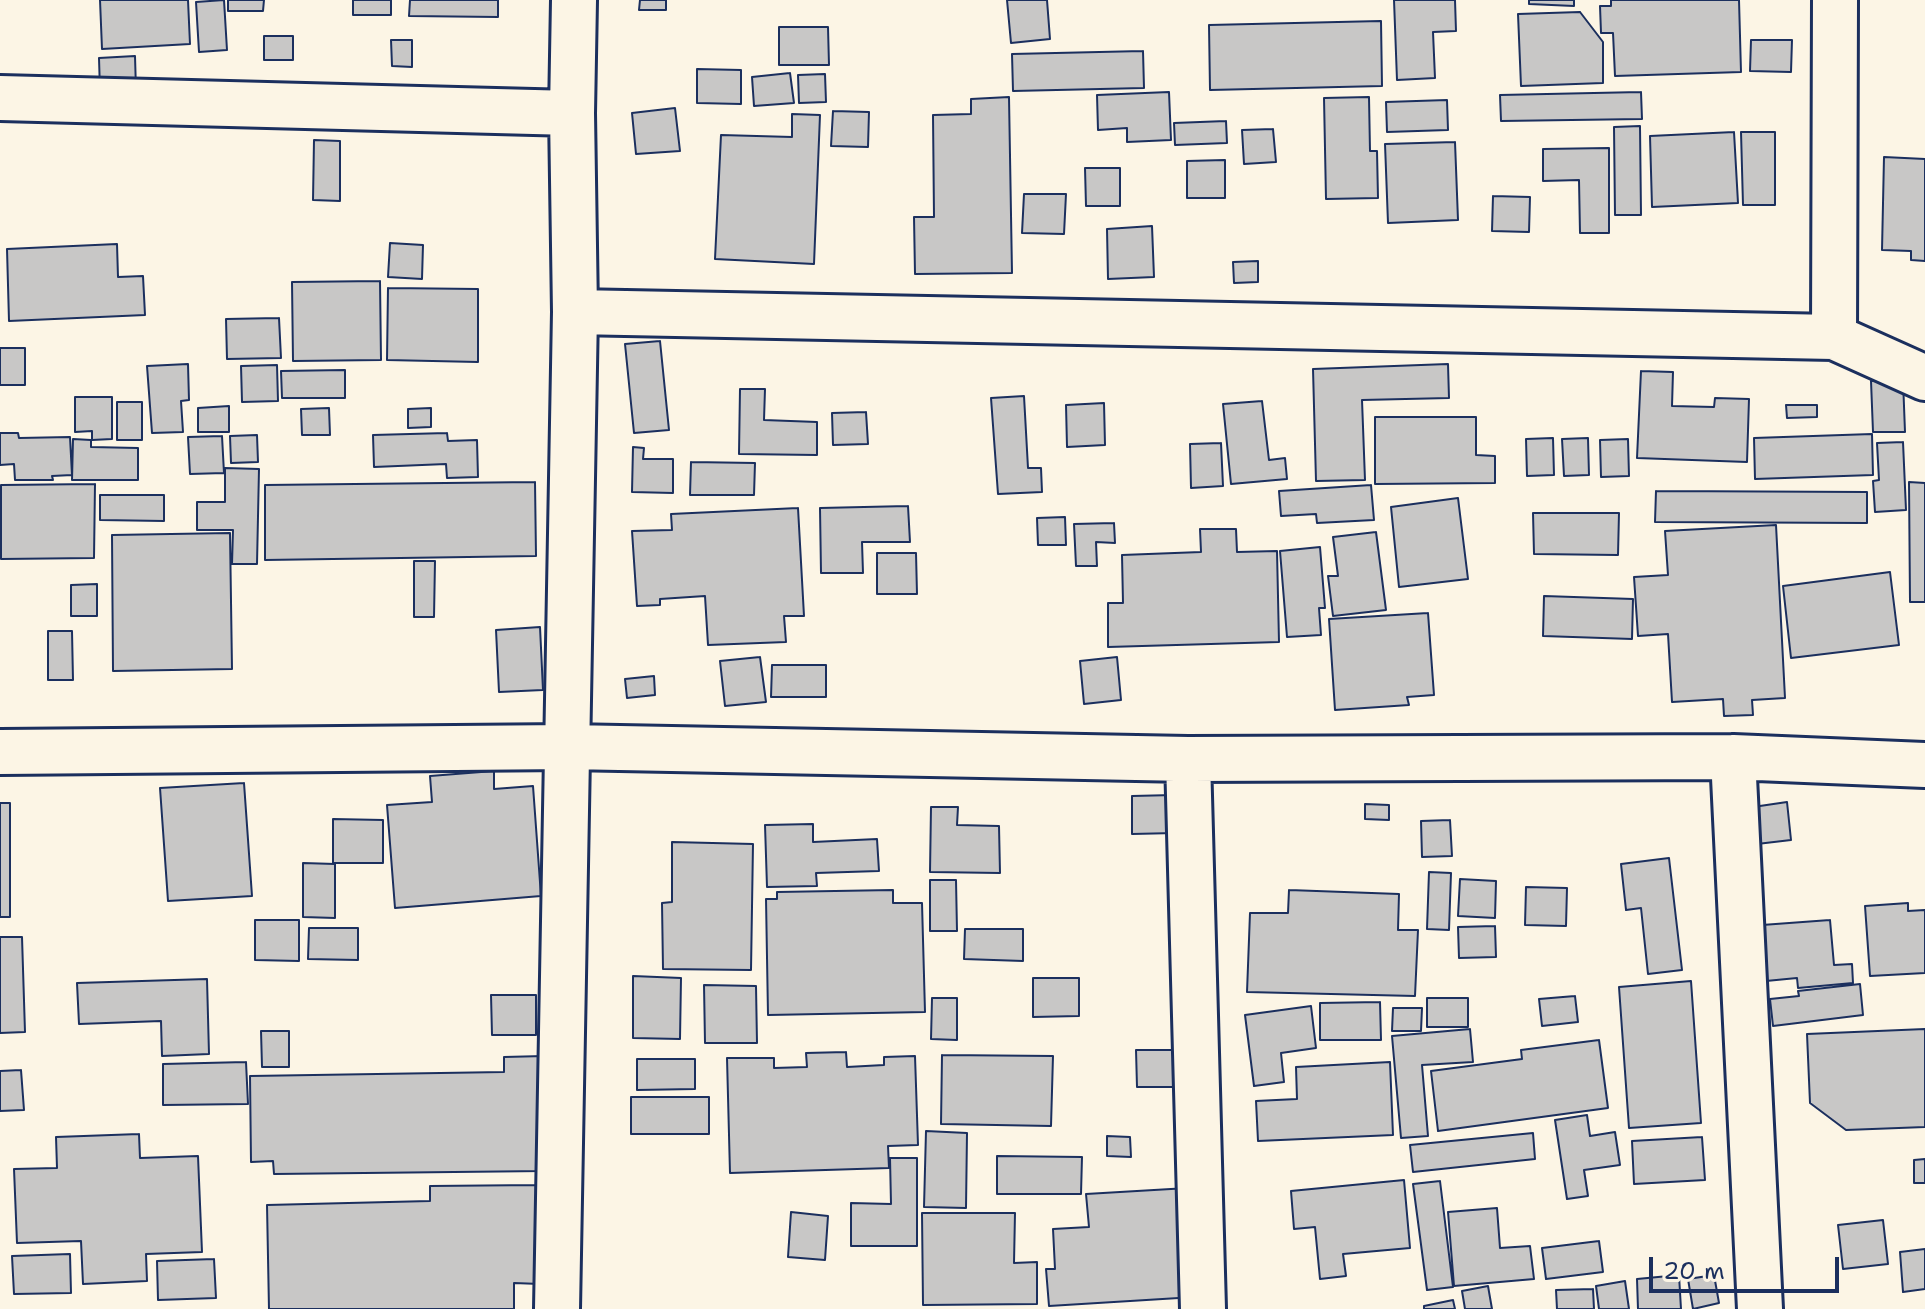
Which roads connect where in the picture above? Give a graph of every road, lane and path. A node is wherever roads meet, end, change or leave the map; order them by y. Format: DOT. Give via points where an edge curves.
graph roads {
  1 [pos="574,0"];
  2 [pos="1835,0"];
  3 [pos="0,98"];
  4 [pos="572,113"];
  5 [pos="575,312"];
  6 [pos="1834,337"];
  7 [pos="1925,378"];
  8 [pos="568,747"];
  9 [pos="0,752"];
  10 [pos="1733,757"];
  11 [pos="1188,759"];
  12 [pos="1925,765"];
  13 [pos="557,1309"];
  14 [pos="1203,1309"];
  15 [pos="1760,1309"];
  1 -- 4 [label="street"];
  2 -- 6 [label="street"];
  3 -- 4 [label="street"];
  4 -- 5 [label="street"];
  5 -- 6 [label="street"];
  5 -- 8 [label="street"];
  6 -- 7 [label="street"];
  8 -- 9 [label="street"];
  8 -- 11 [label="street"];
  8 -- 13 [label="street"];
  10 -- 11 [label="street"];
  10 -- 12 [label="street"];
  10 -- 15 [label="street"];
  11 -- 14 [label="street"];
}
